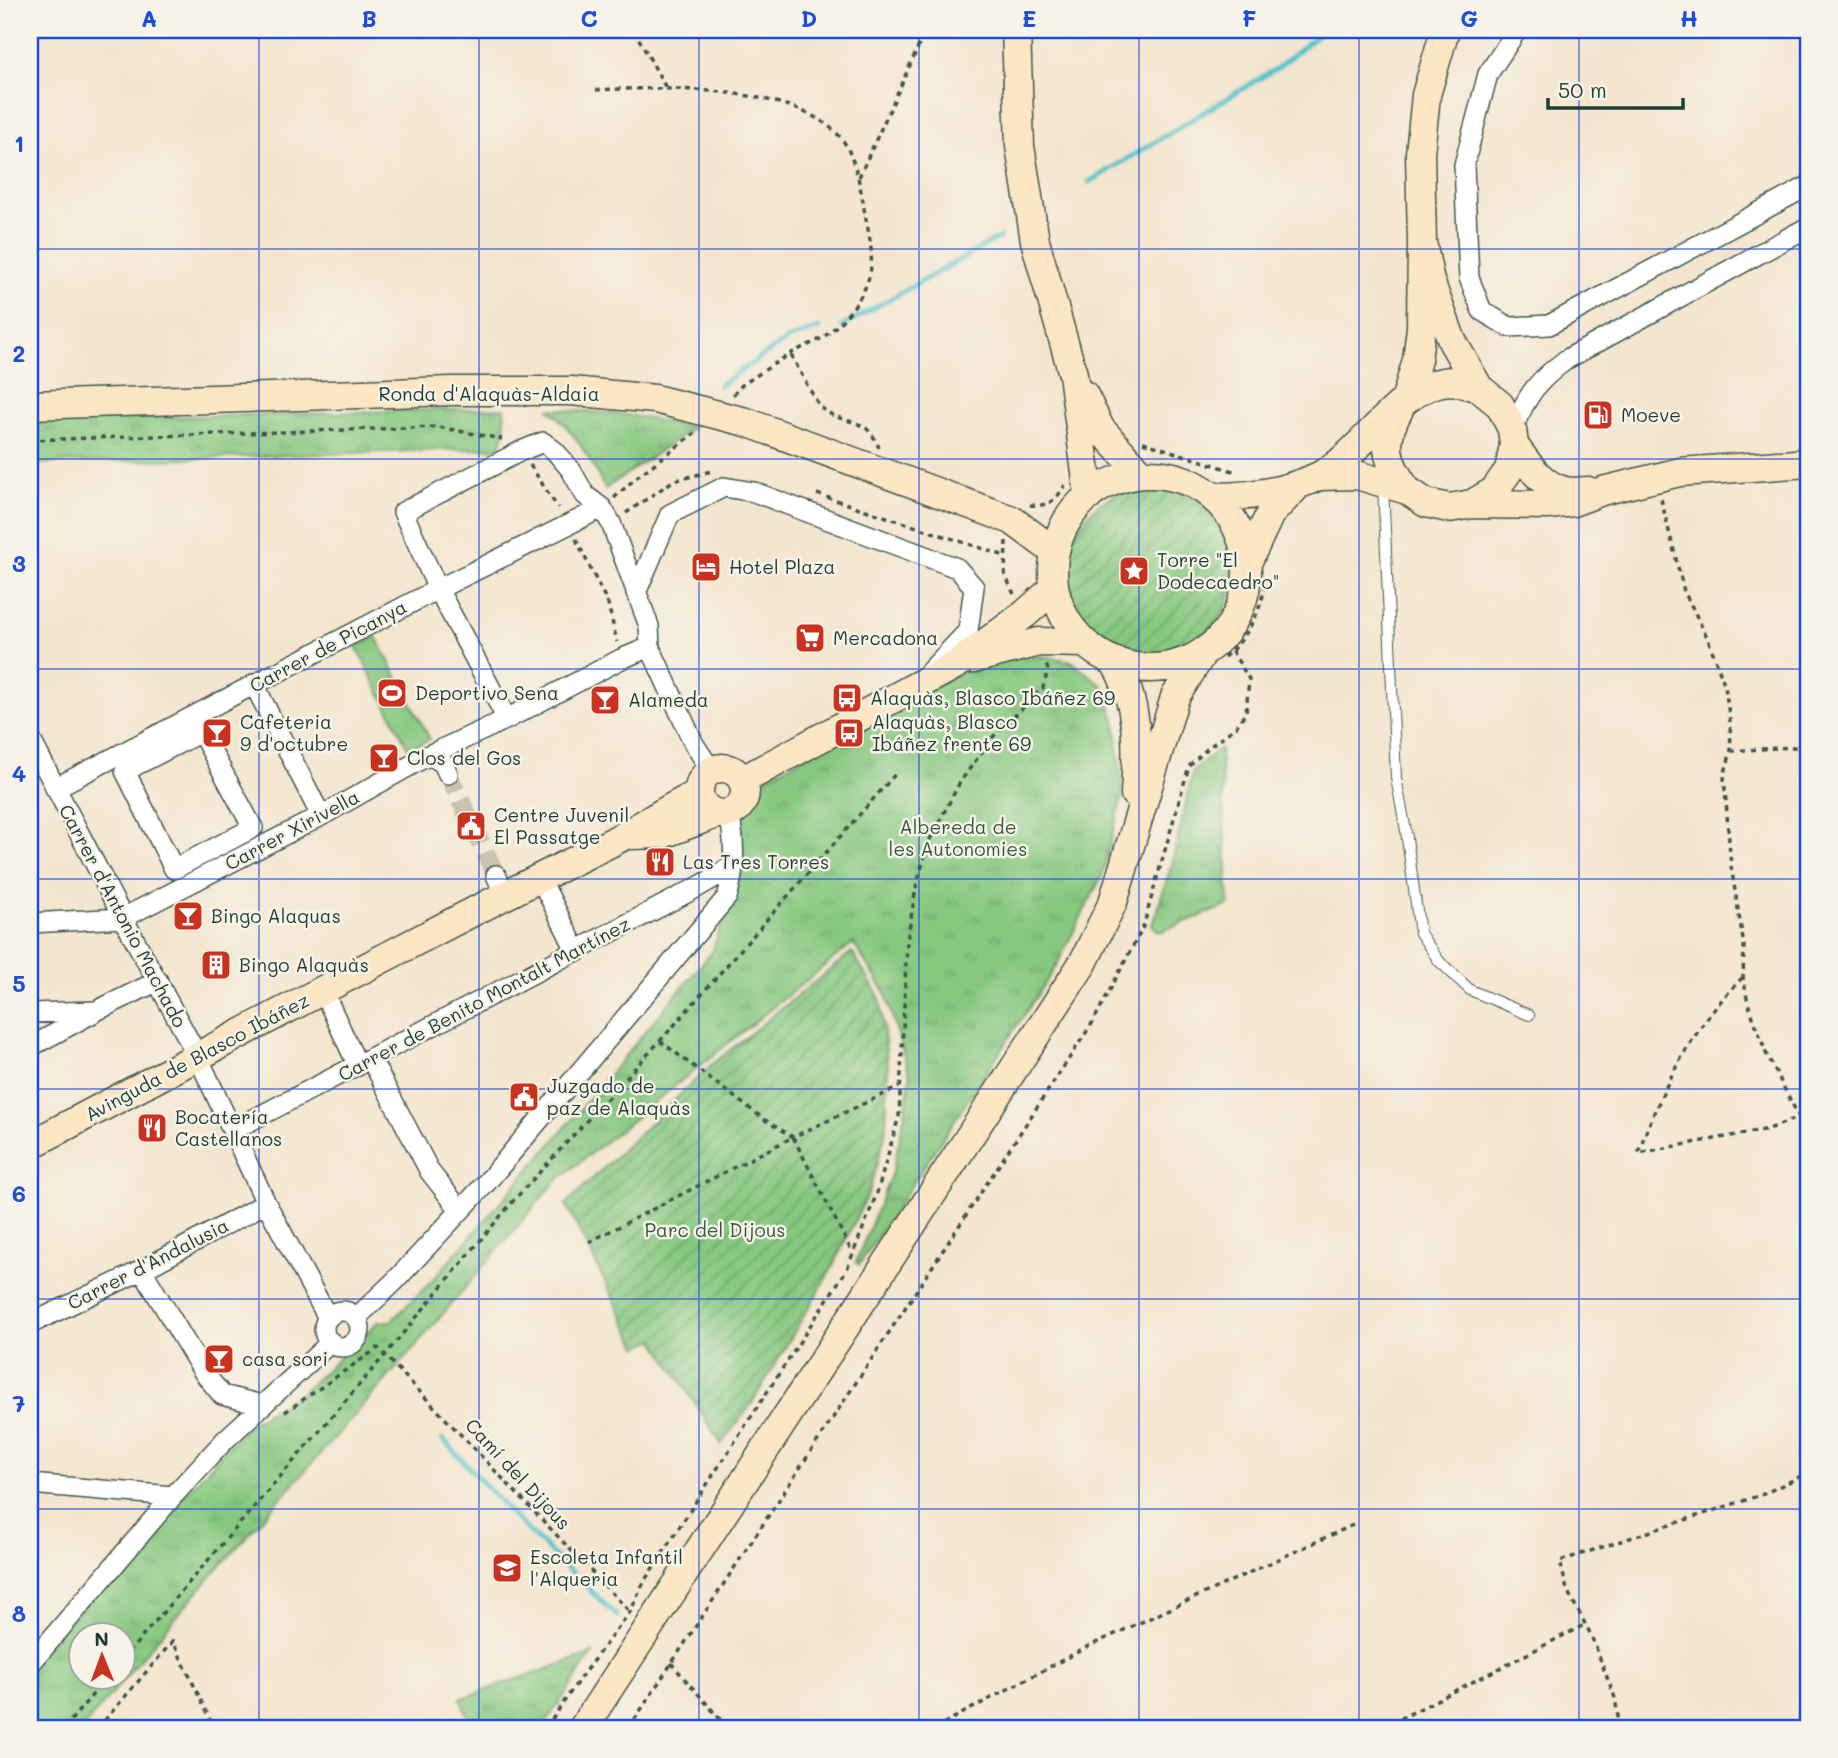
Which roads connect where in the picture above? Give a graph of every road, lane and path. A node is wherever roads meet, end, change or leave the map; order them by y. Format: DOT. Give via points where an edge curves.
graph roads {
  1 [pos="634,30"];
  2 [pos="926,30"];
  3 [pos="1016,30"];
  4 [pos="1445,30"];
  5 [pos="1517,30"];
  6 [pos="666,88"];
  7 [pos="596,90"];
  8 [pos="859,177"];
  9 [pos="1808,186"];
  10 [pos="1808,227"];
  11 [pos="1422,242"];
  12 [pos="790,354"];
  13 [pos="1073,374"];
  14 [pos="1479,388"];
  15 [pos="727,402"];
  16 [pos="1404,402"];
  17 [pos="30,405"];
  18 [pos="703,428"];
  19 [pos="1513,437"];
  20 [pos="30,440"];
  21 [pos="1140,440"];
  22 [pos="521,451"];
  23 [pos="1808,463"];
  24 [pos="877,470"];
  25 [pos="1141,474"];
  26 [pos="1246,475"];
  27 [pos="1654,477"];
  28 [pos="1309,480"];
  29 [pos="1395,487"];
  30 [pos="1079,488"];
  31 [pos="1602,491"];
  32 [pos="1213,497"];
  33 [pos="1472,504"];
  34 [pos="602,508"];
  35 [pos="1012,520"];
  36 [pos="1067,520"];
  37 [pos="569,524"];
  38 [pos="1055,552"];
  39 [pos="1247,563"];
  40 [pos="1055,588"];
  41 [pos="438,589"];
  42 [pos="636,593"];
  43 [pos="1025,614"];
  44 [pos="1225,633"];
  45 [pos="1039,642"];
  46 [pos="1085,642"];
  47 [pos="650,647"];
  48 [pos="1203,652"];
  49 [pos="621,659"];
  50 [pos="1114,661"];
  51 [pos="957,664"];
  52 [pos="919,682"];
  53 [pos="254,684"];
  54 [pos="507,719"];
  55 [pos="30,738"];
  56 [pos="1808,748"];
  57 [pos="1731,751"];
  58 [pos="429,755"];
  59 [pos="125,771"];
  60 [pos="898,771"];
  61 [pos="448,774"];
  62 [pos="55,788"];
  63 [pos="714,798"];
  64 [pos="321,816"];
  65 [pos="1132,834"];
  66 [pos="733,864"];
  67 [pos="540,878"];
  68 [pos="694,889"];
  69 [pos="713,915"];
  70 [pos="123,918"];
  71 [pos="30,923"];
  72 [pos="577,952"];
  73 [pos="1743,977"];
  74 [pos="158,981"];
  75 [pos="323,991"];
  76 [pos="96,1011"];
  77 [pos="30,1013"];
  78 [pos="1529,1015"];
  79 [pos="660,1041"];
  80 [pos="30,1047"];
  81 [pos="198,1057"];
  82 [pos="365,1062"];
  83 [pos="900,1087"];
  84 [pos="233,1130"];
  85 [pos="793,1137"];
  86 [pos="30,1145"];
  87 [pos="266,1203"];
  88 [pos="460,1210"];
  89 [pos="589,1242"];
  90 [pos="853,1253"];
  91 [pos="142,1270"];
  92 [pos="328,1318"];
  93 [pos="356,1318"];
  94 [pos="30,1324"];
  95 [pos="331,1342"];
  96 [pos="385,1355"];
  97 [pos="269,1412"];
  98 [pos="1808,1473"];
  99 [pos="30,1484"];
  100 [pos="173,1496"];
  101 [pos="1353,1525"];
  102 [pos="630,1612"];
  103 [pos="1586,1624"];
  104 [pos="136,1644"];
  105 [pos="31,1660"];
  106 [pos="671,1663"];
  107 [pos="95,1692"];
  108 [pos="64,1728"];
  109 [pos="98,1728"];
  110 [pos="214,1728"];
  111 [pos="547,1728"];
  112 [pos="583,1728"];
  113 [pos="629,1728"];
  114 [pos="728,1728"];
  115 [pos="935,1728"];
  116 [pos="1382,1728"];
  117 [pos="1620,1728"];
  1 -- 6 [label="path"];
  2 -- 8 [label="path"];
  3 -- 13 [label="street" via="1020,146 1035,241"];
  4 -- 11 [label="street" via="1426,95 1420,153"];
  5 -- 9 [label="street" via="1488,74 1464,165 1469,278 1482,311 1509,327 1549,325"];
  6 -- 7 [label="path"];
  6 -- 8 [label="path" via="778,102 814,117 842,138"];
  8 -- 12 [label="path" via="871,251 866,290 825,336"];
  10 -- 19 [label="street" via="1567,359 1528,395"];
  11 -- 14 [label="street" via="1440,313"];
  11 -- 16 [label="street" via="1421,328"];
  12 -- 15 [label="path" via="742,384"];
  12 -- 24 [label="path" via="819,406 867,427 875,436 881,453"];
  13 -- 25 [label="street" via="1100,428"];
  13 -- 30 [label="street"];
  14 -- 16 [label="street" via="1454,381 1427,386"];
  14 -- 19 [label="street" via="1500,405"];
  16 -- 28 [label="street" via="1341,462"];
  16 -- 29 [label="street" via="1390,425 1387,448"];
  17 -- 24 [label="street, Ronda d'Alaquàs-Aldaia" via="571,391 655,399 746,422"];
  18 -- 34 [label="path"];
  19 -- 31 [label="street" via="1528,466 1548,483 1566,492"];
  19 -- 33 [label="street" via="1509,470 1494,491"];
  20 -- 22 [label="path" via="438,427 506,440"];
  21 -- 26 [label="path"];
  22 -- 34 [label="street" via="543,442 571,470 585,495"];
  22 -- 37 [label="path"];
  22 -- 41 [label="street" via="403,512"];
  23 -- 27 [label="street"];
  24 -- 35 [label="street, Ronda d'Alaquàs-Aldaia"];
  25 -- 30 [label="street"];
  25 -- 32 [label="street" via="1179,479"];
  27 -- 31 [label="street"];
  27 -- 57 [label="path" via="1684,591 1725,686"];
  28 -- 29 [label="street" via="1357,475"];
  28 -- 32 [label="street" via="1246,497"];
  28 -- 39 [label="street" via="1270,514"];
  29 -- 33 [label="street" via="1426,503 1449,508"];
  29 -- 78 [label="lane" via="1381,497 1396,778 1420,933 1439,961 1470,990"];
  30 -- 35 [label="path" via="1047,505 1018,506"];
  30 -- 36 [label="street"];
  31 -- 33 [label="street" via="1548,505"];
  32 -- 39 [label="street" via="1237,527"];
  34 -- 37 [label="street, Carrer de Picanya"];
  34 -- 42 [label="street"];
  35 -- 36 [label="street"];
  35 -- 38 [label="street"];
  35 -- 43 [label="path" via="1004,546 1005,575"];
  36 -- 38 [label="street"];
  37 -- 41 [label="street, Carrer de Picanya"];
  37 -- 49 [label="path" via="608,604"];
  38 -- 40 [label="street"];
  39 -- 44 [label="street" via="1243,600"];
  40 -- 43 [label="street"];
  40 -- 46 [label="street" via="1065,618"];
  41 -- 53 [label="street, Carrer de Picanya"];
  41 -- 54 [label="street"];
  42 -- 47 [label="street" via="649,626"];
  42 -- 52 [label="street" via="670,514 724,487 754,492 957,568 974,587 968,631"];
  43 -- 51 [label="street"];
  44 -- 48 [label="street"];
  44 -- 106 [label="path" via="1249,679 1246,712 1236,727 1189,766 1143,927 1093,1022"];
  45 -- 46 [label="street"];
  45 -- 51 [label="street"];
  45 -- 83 [label="path" via="1048,670 1043,688 992,738 960,782 928,843 907,941"];
  46 -- 50 [label="street"];
  47 -- 49 [label="street, Carrer Xirivella"];
  47 -- 63 [label="street"];
  48 -- 50 [label="street" via="1174,665 1144,668"];
  48 -- 65 [label="street" via="1174,697"];
  49 -- 54 [label="street, Carrer Xirivella"];
  50 -- 65 [label="street" via="1131,698 1138,745"];
  51 -- 52 [label="street"];
  52 -- 63 [label="street" via="743,780 745,797 736,809"];
  53 -- 62 [label="street, Carrer de Picanya"];
  53 -- 64 [label="street"];
  54 -- 58 [label="street, Carrer Xirivella"];
  55 -- 62 [label="street, Carrer d'Antonio Machado"];
  56 -- 57 [label="path"];
  57 -- 73 [label="path" via="1724,776 1731,866 1744,946"];
  58 -- 61 [label="street" via="443,763"];
  58 -- 64 [label="street, Carrer Xirivella"];
  59 -- 59 [label="street" via="201,732 253,828 174,869"];
  60 -- 79 [label="path"];
  62 -- 70 [label="street, Carrer d'Antonio Machado"];
  63 -- 66 [label="street" via="734,837"];
  63 -- 67 [label="street, Avinguda de Blasco Ibáñez" via="663,834 626,835"];
  64 -- 70 [label="street, Carrer Xirivella"];
  65 -- 112 [label="street" via="1113,902 1083,963"];
  66 -- 68 [label="street, Carrer de Benito Montalt Martínez"];
  66 -- 69 [label="street" via="727,897"];
  67 -- 72 [label="street"];
  67 -- 75 [label="street, Avinguda de Blasco Ibáñez" via="500,885"];
  68 -- 69 [label="street" via="704,894"];
  68 -- 72 [label="street, Carrer de Benito Montalt Martínez"];
  69 -- 88 [label="street"];
  70 -- 71 [label="street"];
  70 -- 74 [label="street, Carrer d'Antonio Machado"];
  72 -- 82 [label="street, Carrer de Benito Montalt Martínez"];
  73 -- 73 [label="path" via="1766,1053 1800,1117 1769,1129 1638,1153 1684,1051"];
  74 -- 76 [label="street"];
  74 -- 81 [label="street, Carrer d'Antonio Machado"];
  75 -- 81 [label="street, Avinguda de Blasco Ibáñez"];
  75 -- 82 [label="street"];
  76 -- 77 [label="street"];
  76 -- 80 [label="street"];
  79 -- 85 [label="path"];
  79 -- 96 [label="path" via="514,1200"];
  81 -- 84 [label="street, Carrer d'Antonio Machado"];
  81 -- 86 [label="street, Avinguda de Blasco Ibáñez"];
  82 -- 84 [label="street, Carrer de Benito Montalt Martínez"];
  82 -- 88 [label="street" via="430,1172"];
  83 -- 85 [label="path"];
  83 -- 90 [label="path" via="899,1116 881,1181"];
  84 -- 87 [label="street, Carrer d'Antonio Machado"];
  85 -- 89 [label="path"];
  85 -- 90 [label="path"];
  87 -- 91 [label="street, Carrer d'Andalusia"];
  87 -- 92 [label="street, Carrer d'Antonio Machado"];
  88 -- 93 [label="street"];
  90 -- 102 [label="path" via="847,1269 645,1580"];
  91 -- 94 [label="street, Carrer d'Andalusia"];
  91 -- 97 [label="street" via="222,1395"];
  92 -- 93 [label="street" via="342,1311"];
  92 -- 95 [label="street" via="324,1331"];
  93 -- 95 [label="street" via="360,1331 356,1340 344,1346"];
  95 -- 97 [label="street"];
  96 -- 97 [label="path" via="378,1348"];
  96 -- 102 [label="path, Camí del Dijous"];
  96 -- 104 [label="path"];
  97 -- 100 [label="street" via="225,1440"];
  98 -- 103 [label="path" via="1761,1495 1560,1561 1567,1590"];
  99 -- 100 [label="street"];
  100 -- 105 [label="street"];
  101 -- 115 [label="path" via="1087,1647"];
  102 -- 111 [label="path"];
  103 -- 116 [label="path"];
  103 -- 117 [label="path" via="1615,1698"];
  106 -- 113 [label="path"];
  106 -- 114 [label="path"];
  107 -- 108 [label="path"];
  109 -- 110 [label="path" via="173,1641"];
}
